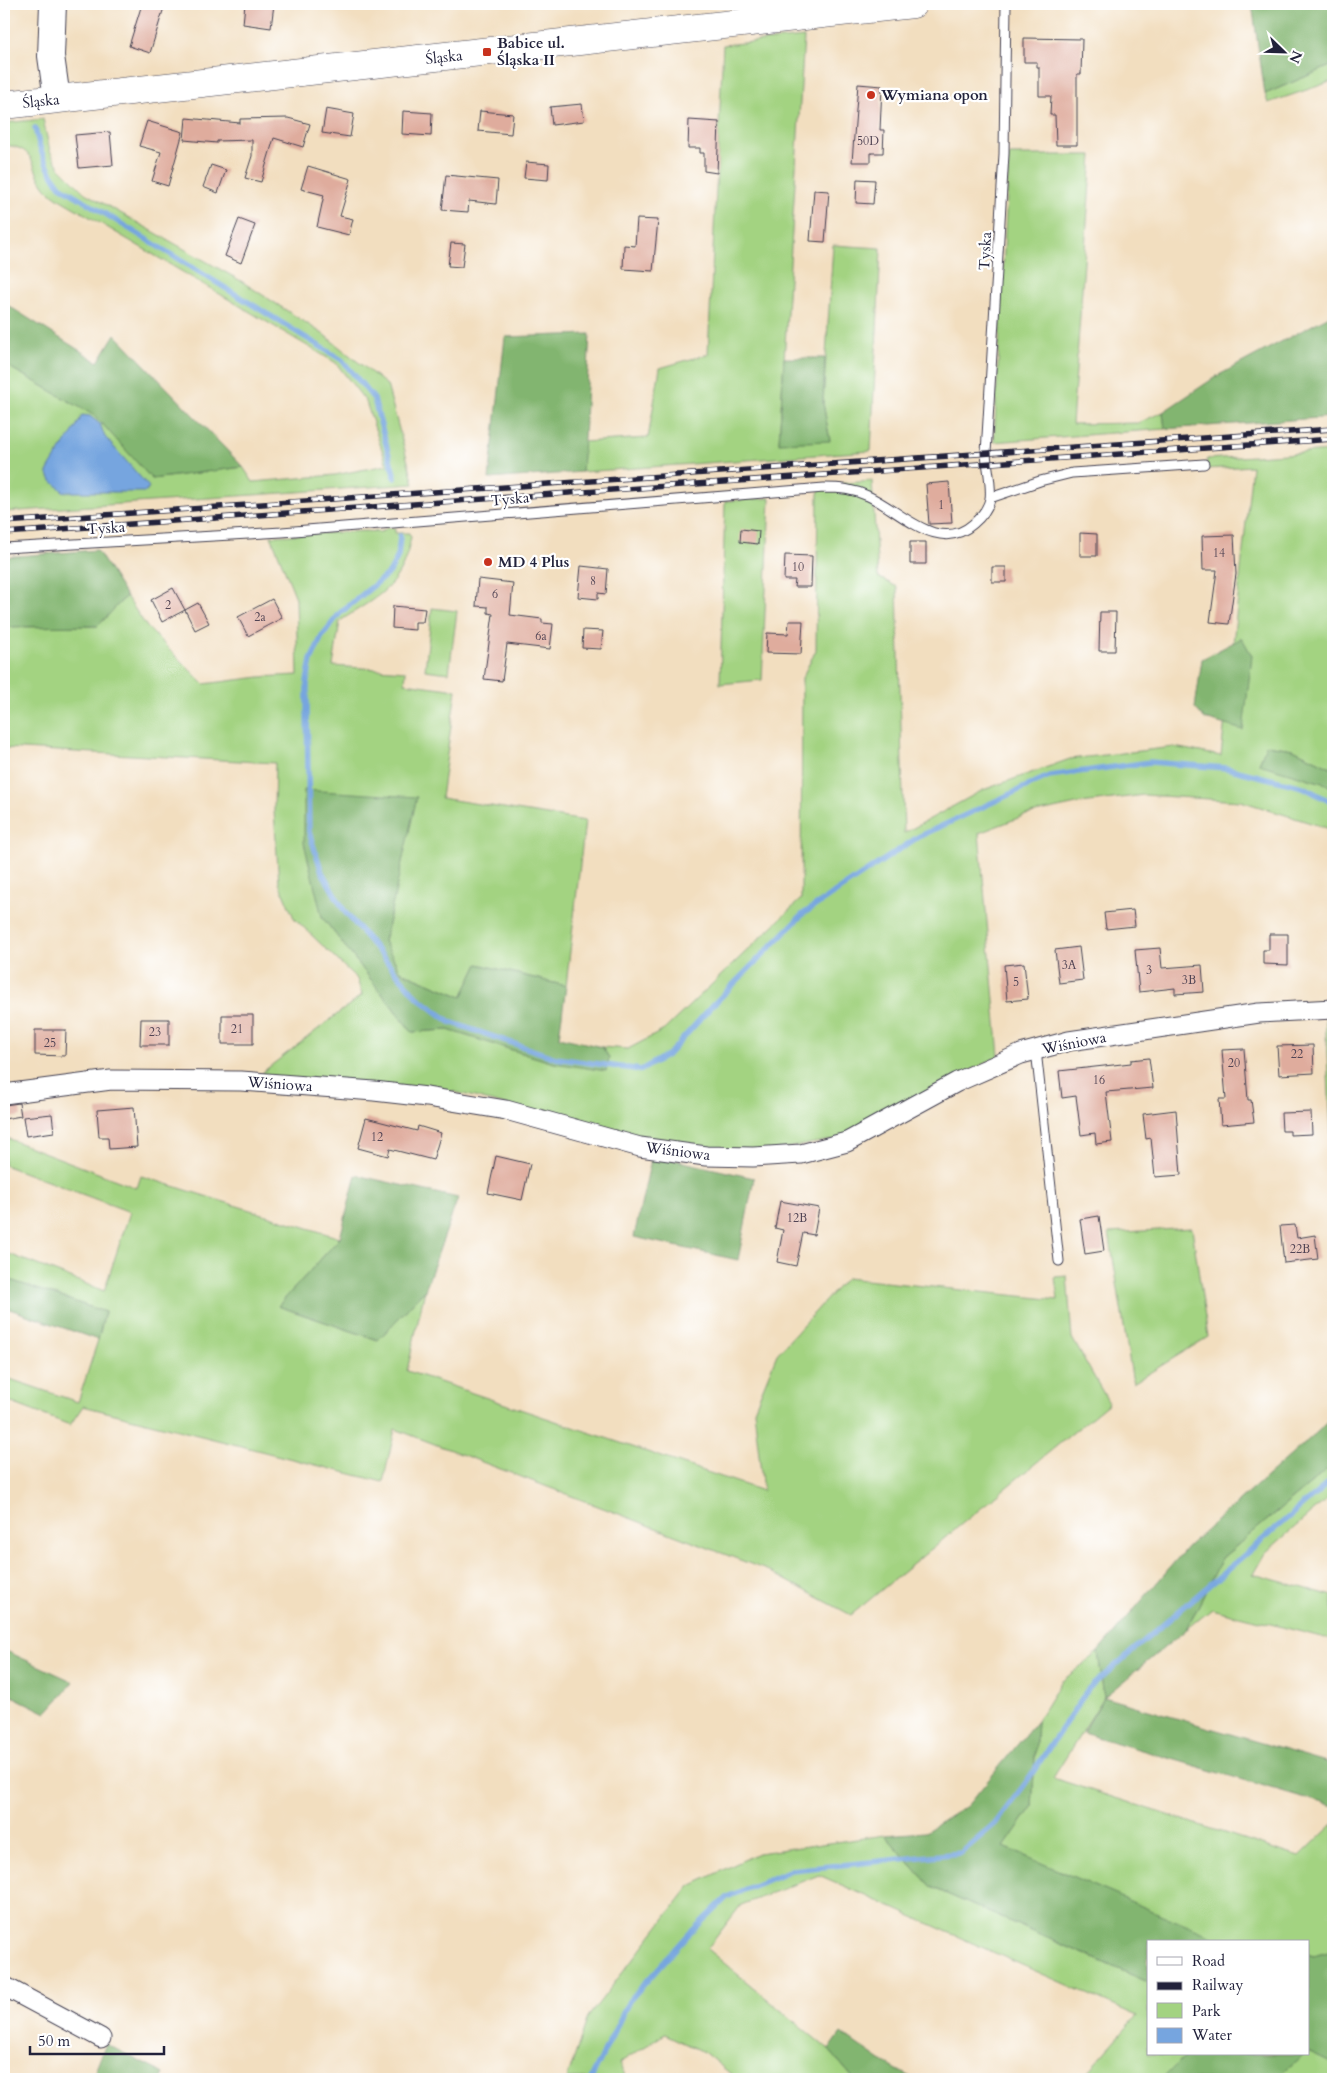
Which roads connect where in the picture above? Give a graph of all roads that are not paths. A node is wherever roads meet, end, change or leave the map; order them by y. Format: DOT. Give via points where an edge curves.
graph roads {
  1 [pos="53,4"];
  2 [pos="913,4"];
  3 [pos="1006,4"];
  4 [pos="57,100"];
  5 [pos="4,105"];
  6 [pos="1204,464"];
  7 [pos="990,498"];
  8 [pos="4,548"];
  9 [pos="1333,1009"];
  10 [pos="1036,1050"];
  11 [pos="4,1094"];
  12 [pos="1059,1261"];
  13 [pos="4,1986"];
  14 [pos="101,2038"];
  1 -- 4 [label="street" via="51,56"];
  2 -- 4 [label="main road, Śląska"];
  3 -- 7 [label="lane, Tyska" via="1004,154 986,453"];
  4 -- 5 [label="main road, Śląska"];
  6 -- 7 [label="lane" via="1072,473"];
  7 -- 8 [label="lane, Tyska" via="982,516 960,532 948,535 922,529 867,495 848,488 824,488 282,532"];
  9 -- 10 [label="street, Wiśniowa" via="1259,1013 1069,1041"];
  10 -- 11 [label="street, Wiśniowa" via="957,1082 847,1142 801,1154 753,1157 706,1156 640,1147 506,1110 374,1092 241,1081 111,1080"];
  10 -- 12 [label="lane"];
  13 -- 14 [label="street"];
}
